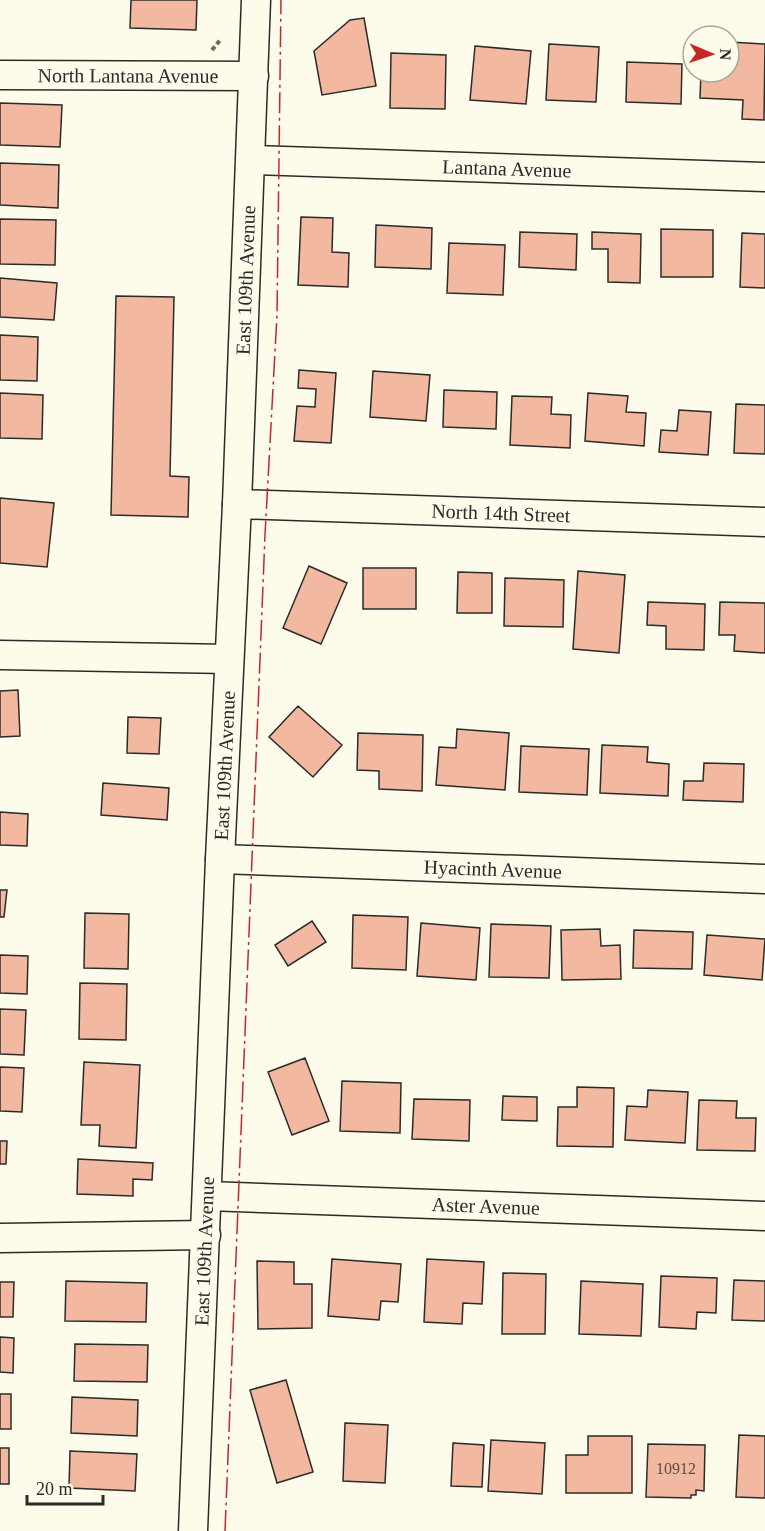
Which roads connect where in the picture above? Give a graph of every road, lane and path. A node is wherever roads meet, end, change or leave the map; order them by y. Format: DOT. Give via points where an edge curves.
graph roads {
  1 [pos="256,0"];
  2 [pos="0,75"];
  3 [pos="254,76"];
  4 [pos="251,160"];
  5 [pos="765,177"];
  6 [pos="237,504"];
  7 [pos="765,522"];
  8 [pos="0,655"];
  9 [pos="229,659"];
  10 [pos="220,859"];
  11 [pos="765,879"];
  12 [pos="207,1196"];
  13 [pos="765,1216"];
  14 [pos="206,1235"];
  15 [pos="0,1238"];
  16 [pos="193,1531"];
  1 -- 3 [label="street, East 109th Avenue"];
  2 -- 3 [label="street, North Lantana Avenue"];
  3 -- 4 [label="street, East 109th Avenue"];
  4 -- 5 [label="street, Lantana Avenue"];
  4 -- 6 [label="street, East 109th Avenue"];
  6 -- 7 [label="street, North 14th Street"];
  6 -- 9 [label="street, East 109th Avenue"];
  8 -- 9 [label="street"];
  9 -- 10 [label="street, East 109th Avenue"];
  10 -- 11 [label="street, Hyacinth Avenue"];
  10 -- 12 [label="street, East 109th Avenue"];
  12 -- 13 [label="street, Aster Avenue"];
  12 -- 14 [label="street, East 109th Avenue"];
  14 -- 15 [label="street"];
  14 -- 16 [label="street, East 109th Avenue"];
}
